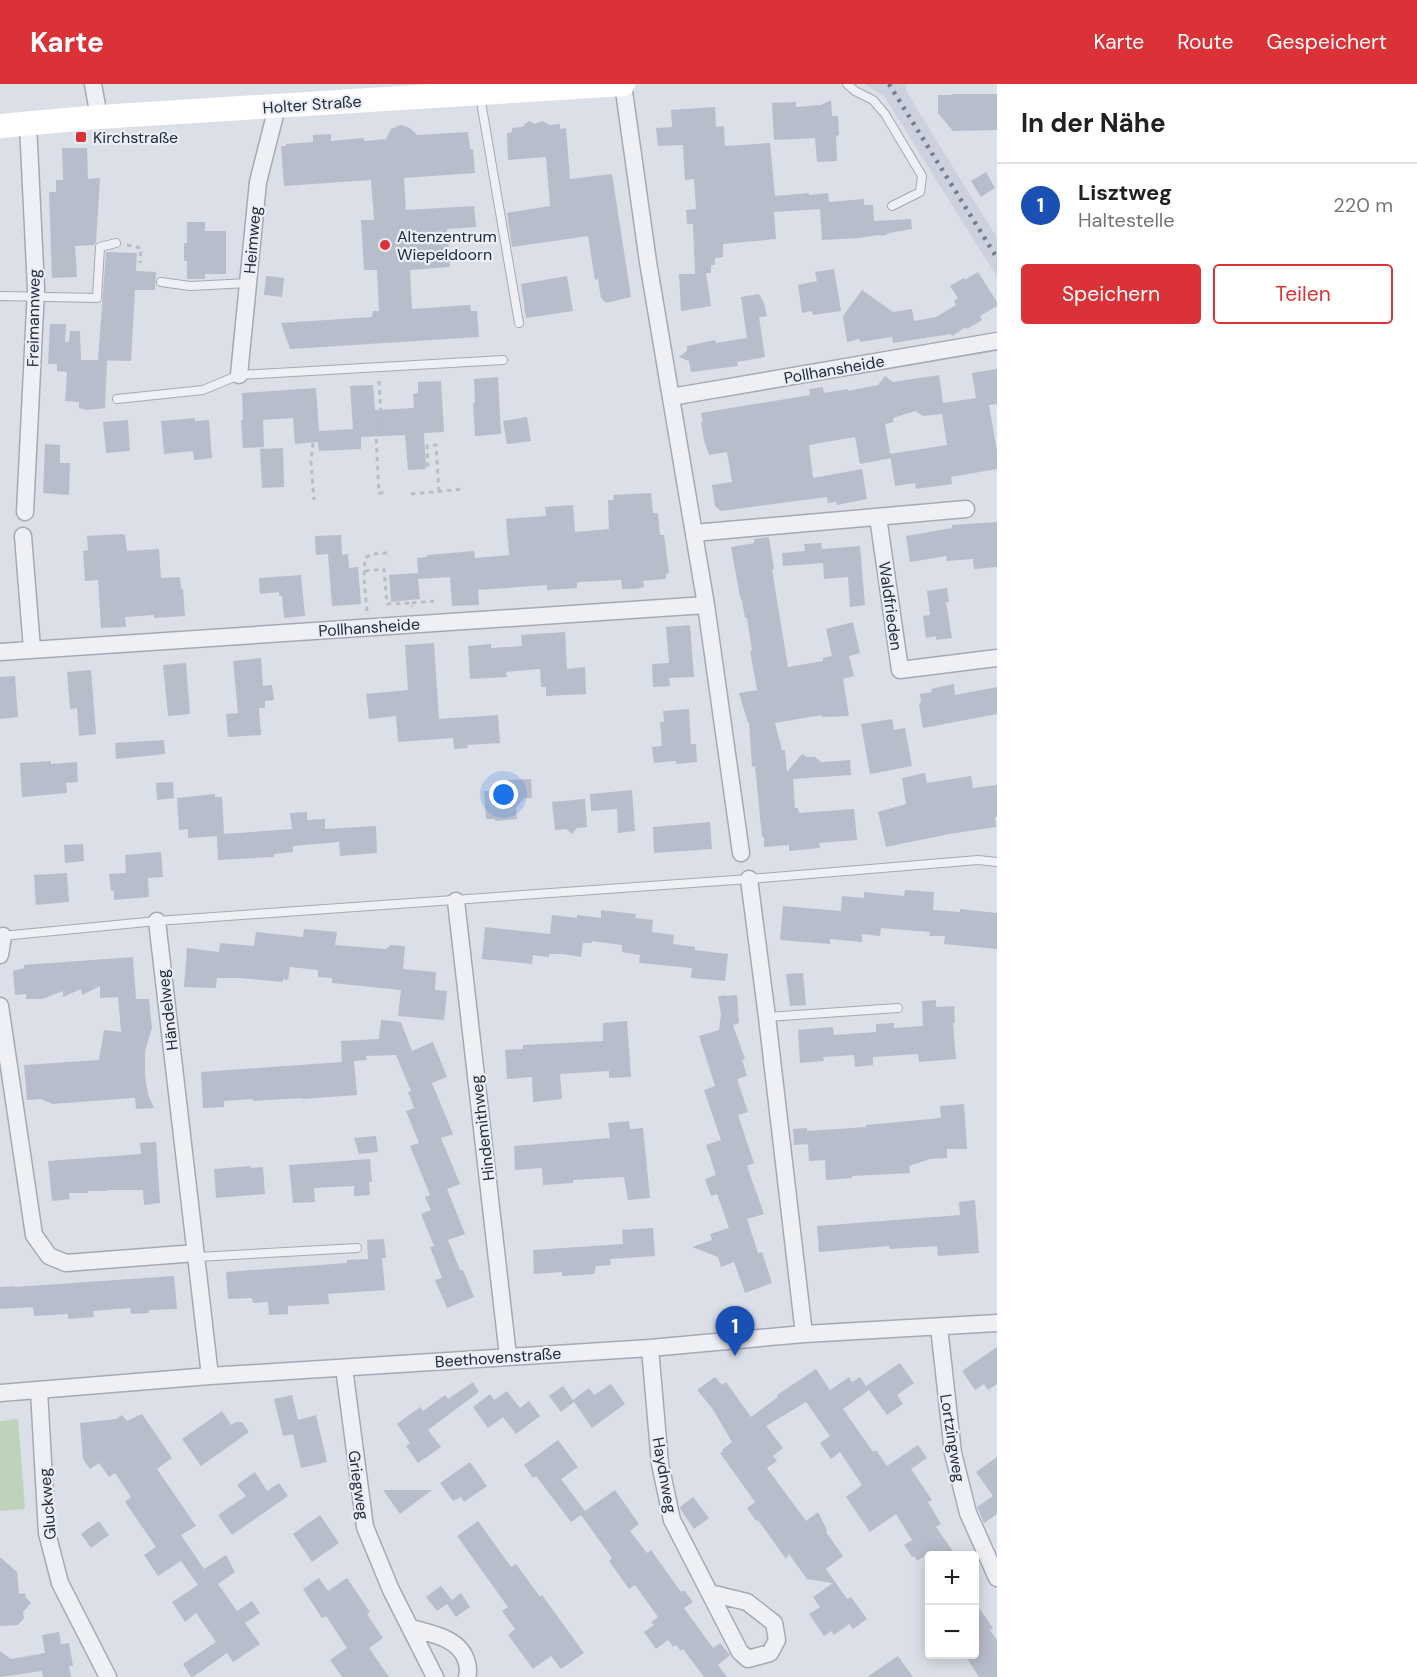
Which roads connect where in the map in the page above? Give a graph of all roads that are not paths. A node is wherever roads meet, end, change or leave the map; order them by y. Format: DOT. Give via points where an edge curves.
graph roads {
  1 [pos="93,84"];
  2 [pos="623,84"];
  3 [pos="847,84"];
  4 [pos="417,91"];
  5 [pos="480,93"];
  6 [pos="278,106"];
  7 [pos="99,117"];
  8 [pos="28,124"];
  9 [pos="0,126"];
  10 [pos="892,206"];
  11 [pos="116,243"];
  12 [pos="161,282"];
  13 [pos="248,283"];
  14 [pos="0,296"];
  15 [pos="36,297"];
  16 [pos="519,323"];
  17 [pos="997,341"];
  18 [pos="503,360"];
  19 [pos="239,375"];
  20 [pos="671,397"];
  21 [pos="117,399"];
  22 [pos="966,509"];
  23 [pos="25,512"];
  24 [pos="878,517"];
  25 [pos="694,533"];
  26 [pos="23,536"];
  27 [pos="706,605"];
  28 [pos="32,649"];
  29 [pos="0,652"];
  30 [pos="997,658"];
  31 [pos="741,853"];
  32 [pos="997,862"];
  33 [pos="749,879"];
  34 [pos="456,901"];
  35 [pos="157,921"];
  36 [pos="1,936"];
  37 [pos="0,955"];
  38 [pos="0,1006"];
  39 [pos="898,1008"];
  40 [pos="767,1017"];
  41 [pos="357,1248"];
  42 [pos="197,1255"];
  43 [pos="997,1323"];
  44 [pos="939,1327"];
  45 [pos="804,1334"];
  46 [pos="650,1348"];
  47 [pos="508,1356"];
  48 [pos="344,1368"];
  49 [pos="210,1376"];
  50 [pos="39,1391"];
  51 [pos="0,1393"];
  52 [pos="997,1578"];
  53 [pos="710,1593"];
  54 [pos="411,1628"];
  55 [pos="108,1677"];
  56 [pos="435,1677"];
  57 [pos="467,1677"];
  1 -- 7 [label="street"];
  2 -- 5 [label="street, Holter Straße"];
  2 -- 20 [label="street"];
  3 -- 10 [label="lane" via="873,100 885,114 922,176 920,192"];
  4 -- 5 [label="street, Holter Straße"];
  4 -- 6 [label="street, Holter Straße"];
  5 -- 16 [label="lane"];
  6 -- 7 [label="street, Holter Straße"];
  6 -- 13 [label="street, Heimweg" via="258,182"];
  7 -- 8 [label="street, Holter Straße"];
  8 -- 9 [label="street, Holter Straße"];
  8 -- 15 [label="street, Freimannweg"];
  11 -- 15 [label="lane" via="100,247 97,298"];
  12 -- 13 [label="lane" via="190,286"];
  13 -- 19 [label="street, Heimweg"];
  14 -- 15 [label="lane"];
  15 -- 23 [label="street, Freimannweg"];
  17 -- 20 [label="street, Pollhansheide"];
  18 -- 19 [label="lane"];
  19 -- 21 [label="lane" via="203,390"];
  20 -- 25 [label="street"];
  22 -- 24 [label="street"];
  24 -- 25 [label="street"];
  24 -- 30 [label="street, Waldfrieden" via="900,670"];
  25 -- 27 [label="street"];
  26 -- 28 [label="street"];
  27 -- 28 [label="street, Pollhansheide"];
  27 -- 31 [label="street"];
  28 -- 29 [label="street, Pollhansheide"];
  32 -- 33 [label="lane" via="978,860"];
  33 -- 34 [label="lane"];
  33 -- 40 [label="street"];
  34 -- 35 [label="lane"];
  34 -- 47 [label="street, Hindemithweg"];
  35 -- 36 [label="lane"];
  35 -- 42 [label="street, Händelweg"];
  36 -- 37 [label="street"];
  38 -- 42 [label="street" via="34,1235 49,1256 66,1263"];
  39 -- 40 [label="lane"];
  40 -- 45 [label="street"];
  41 -- 42 [label="lane"];
  42 -- 49 [label="street, Händelweg"];
  43 -- 44 [label="street, Beethovenstraße"];
  44 -- 45 [label="street, Beethovenstraße"];
  44 -- 52 [label="street, Lortzingweg" via="952,1453 968,1513"];
  45 -- 46 [label="street, Beethovenstraße"];
  46 -- 47 [label="street, Beethovenstraße"];
  46 -- 53 [label="street, Haydnweg" via="660,1464 672,1520"];
  47 -- 48 [label="street, Beethovenstraße"];
  48 -- 49 [label="street, Beethovenstraße"];
  48 -- 54 [label="street, Griegweg" via="364,1527"];
  49 -- 50 [label="street, Beethovenstraße"];
  50 -- 51 [label="street, Beethovenstraße"];
  50 -- 55 [label="street, Gluckweg" via="47,1533 60,1583"];
  54 -- 56 [label="street, Griegweg"];
  54 -- 57 [label="street" via="457,1645 466,1659"];
}
